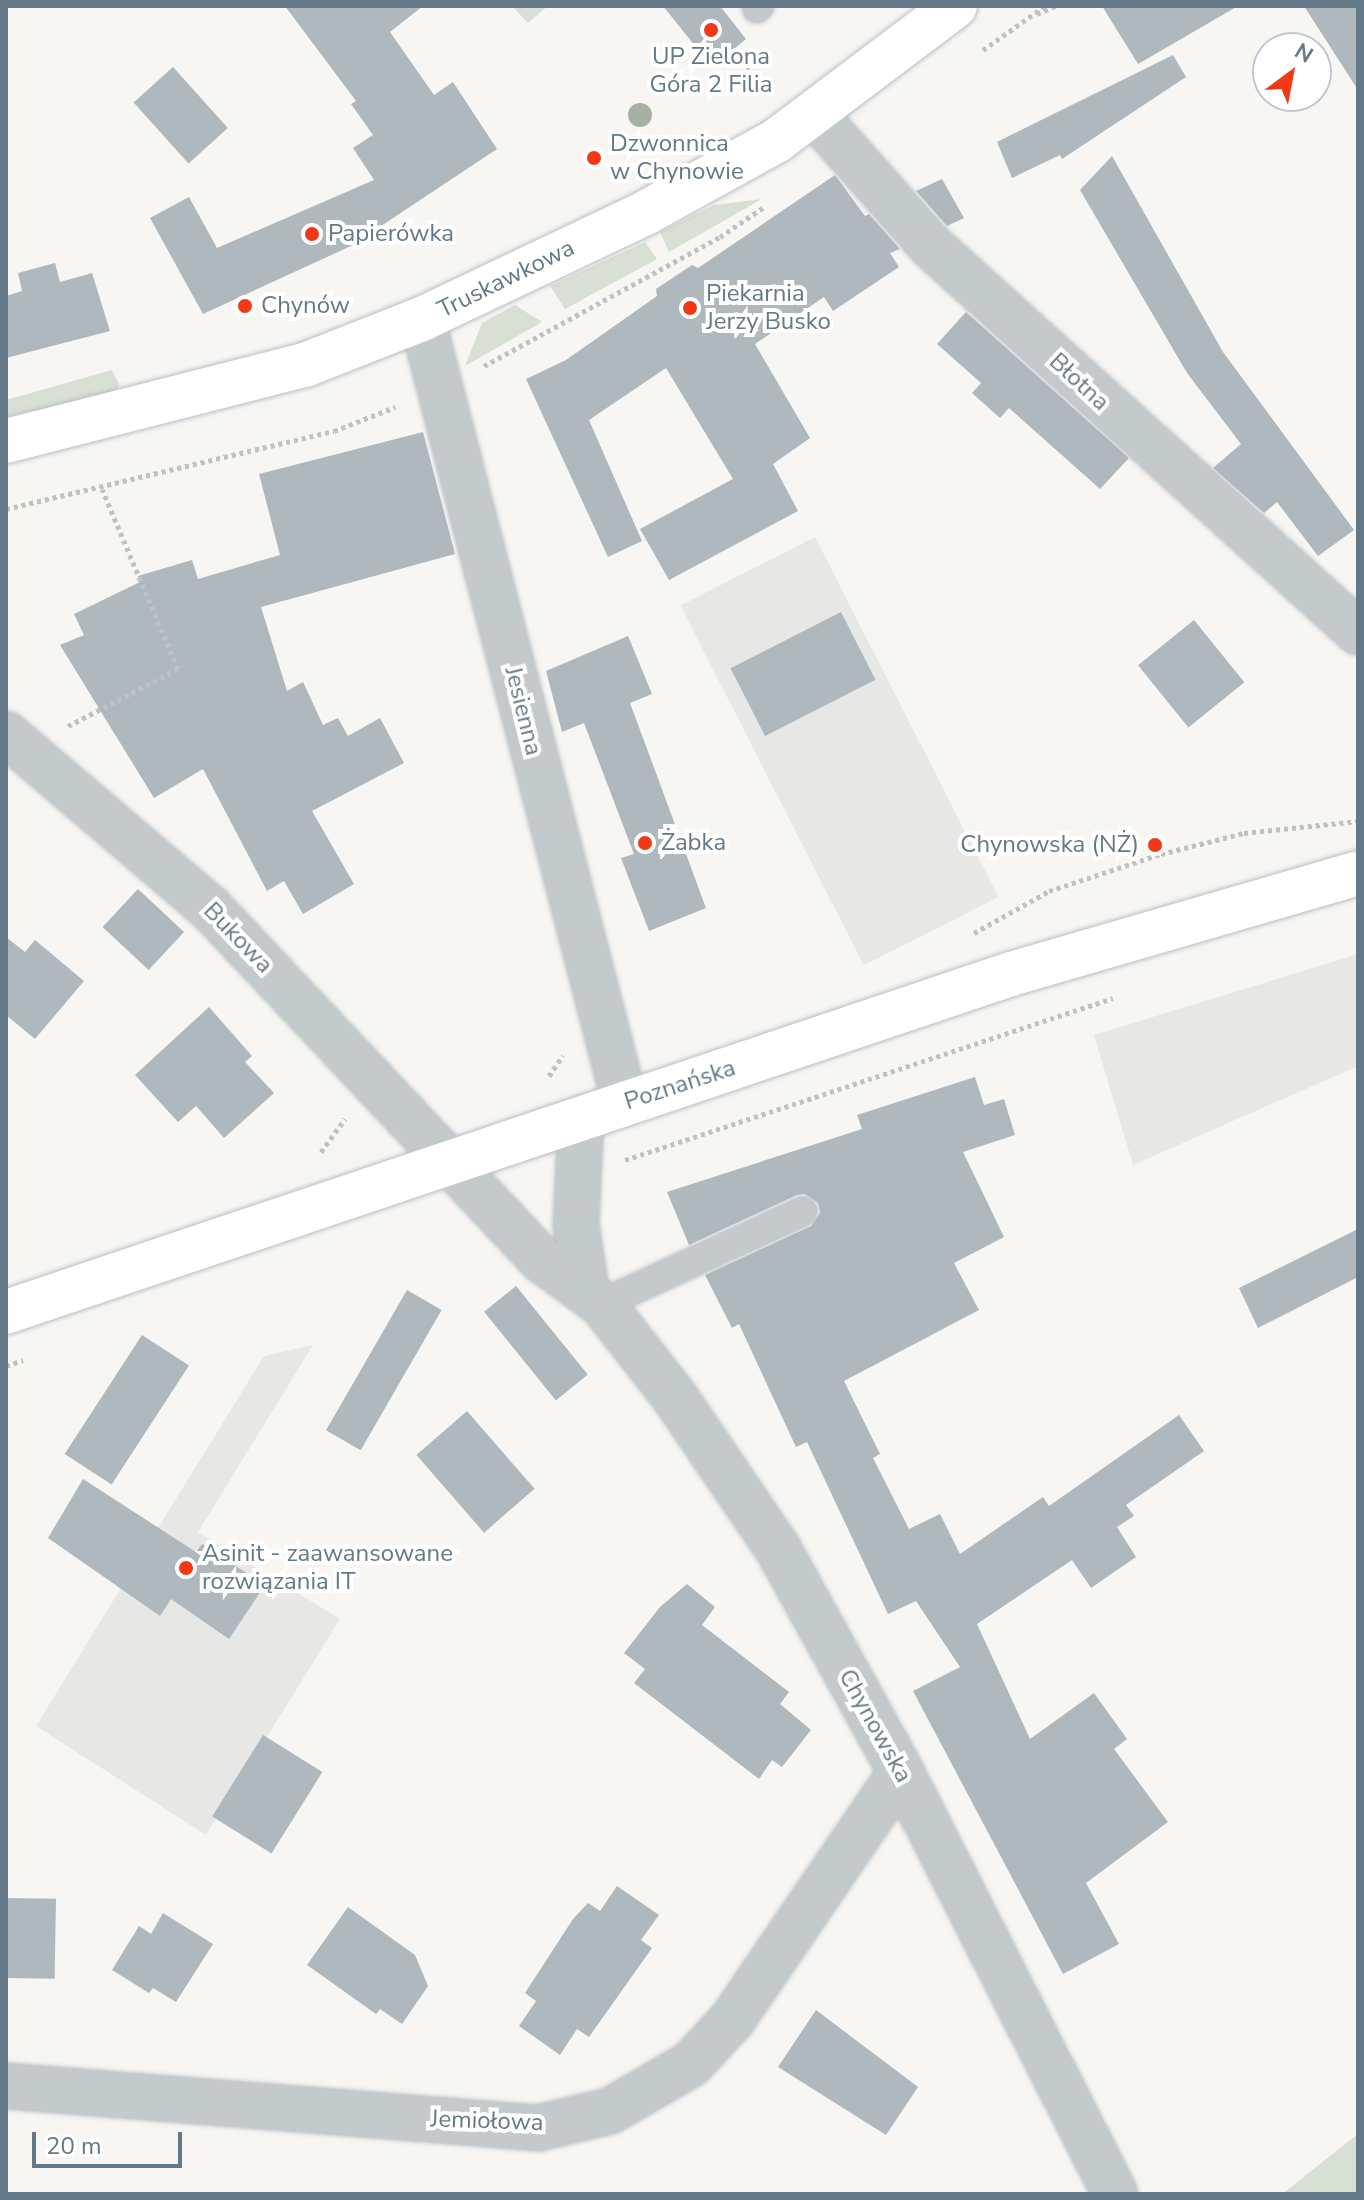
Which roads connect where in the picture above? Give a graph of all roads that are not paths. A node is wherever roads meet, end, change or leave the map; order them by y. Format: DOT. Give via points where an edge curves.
graph roads {
  1 [pos="955,6"];
  2 [pos="815,115"];
  3 [pos="422,319"];
  4 [pos="6,441"];
  5 [pos="1358,632"];
  6 [pos="15,742"];
  7 [pos="1358,873"];
  8 [pos="625,1103"];
  9 [pos="581,1118"];
  10 [pos="451,1162"];
  11 [pos="803,1211"];
  12 [pos="594,1297"];
  13 [pos="6,1312"];
  14 [pos="901,1772"];
  15 [pos="6,2086"];
  16 [pos="1115,2194"];
  1 -- 2 [label="street, Truskawkowa"];
  2 -- 3 [label="street, Truskawkowa" via="647,212"];
  2 -- 5 [label="street, Błotna" via="931,246"];
  3 -- 4 [label="street, Truskawkowa" via="305,365"];
  3 -- 8 [label="street, Jesienna"];
  6 -- 10 [label="street, Bukowa" via="210,908"];
  7 -- 8 [label="street, Poznańska" via="1011,974"];
  8 -- 9 [label="street, Poznańska"];
  9 -- 10 [label="street, Poznańska"];
  9 -- 12 [label="street, Chynowska" via="576,1224"];
  10 -- 12 [label="street, Chynowska" via="542,1260"];
  10 -- 13 [label="street, Poznańska"];
  11 -- 12 [label="lane"];
  12 -- 14 [label="street, Chynowska" via="674,1396 778,1549"];
  14 -- 15 [label="street, Jemiołowa" via="732,2020 691,2064 610,2111 538,2128"];
  14 -- 16 [label="street, Chynowska"];
}
